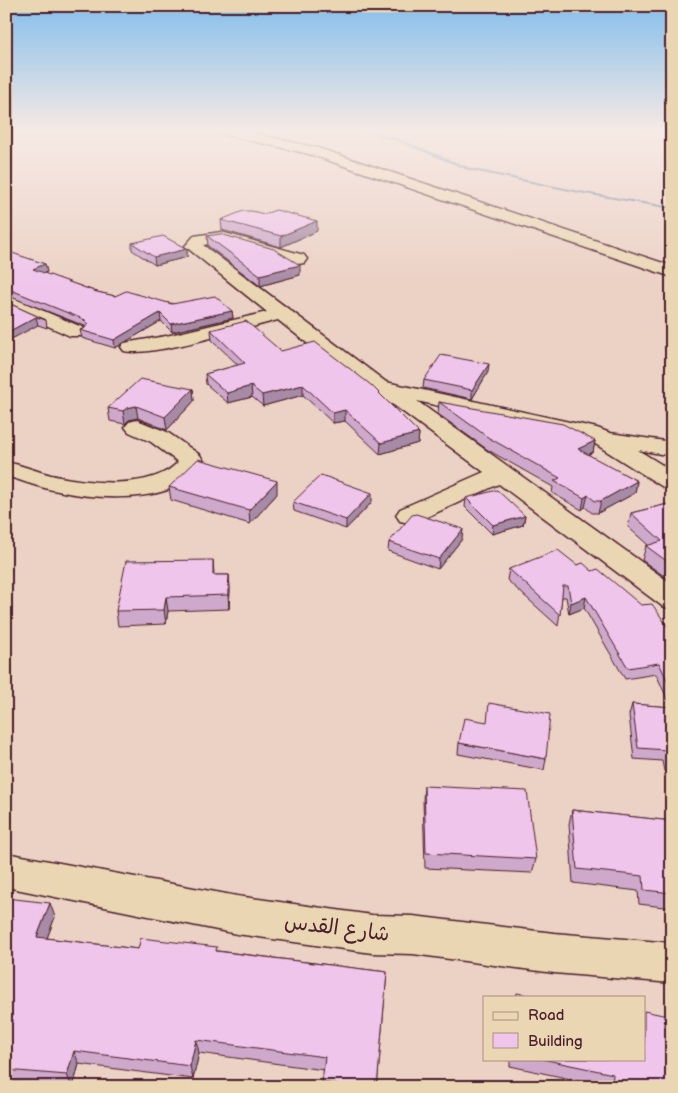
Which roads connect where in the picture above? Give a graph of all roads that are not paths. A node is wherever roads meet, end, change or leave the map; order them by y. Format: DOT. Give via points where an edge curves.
graph roads {
  1 [pos="404,182"];
  2 [pos="298,259"];
  3 [pos="672,272"];
  4 [pos="6,300"];
  5 [pos="280,314"];
  6 [pos="77,332"];
  7 [pos="131,347"];
  8 [pos="372,384"];
  9 [pos="137,427"];
  10 [pos="597,436"];
  11 [pos="672,449"];
  12 [pos="6,469"];
  13 [pos="500,474"];
  14 [pos="672,482"];
  15 [pos="409,515"];
  16 [pos="672,599"];
  17 [pos="6,870"];
  18 [pos="672,963"];
  1 -- 3 [label="street"];
  2 -- 5 [label="street" via="220,237 200,239 193,246"];
  4 -- 6 [label="street"];
  5 -- 7 [label="street" via="166,342"];
  5 -- 8 [label="street"];
  8 -- 10 [label="street"];
  8 -- 13 [label="street" via="403,401"];
  9 -- 12 [label="street" via="159,437 191,460 184,472 171,480 136,488 103,488 58,484"];
  10 -- 11 [label="street"];
  10 -- 14 [label="street"];
  13 -- 15 [label="street"];
  13 -- 16 [label="street"];
  17 -- 18 [label="street, شارع القدس" via="237,915 363,933 412,935 554,953"];
}
